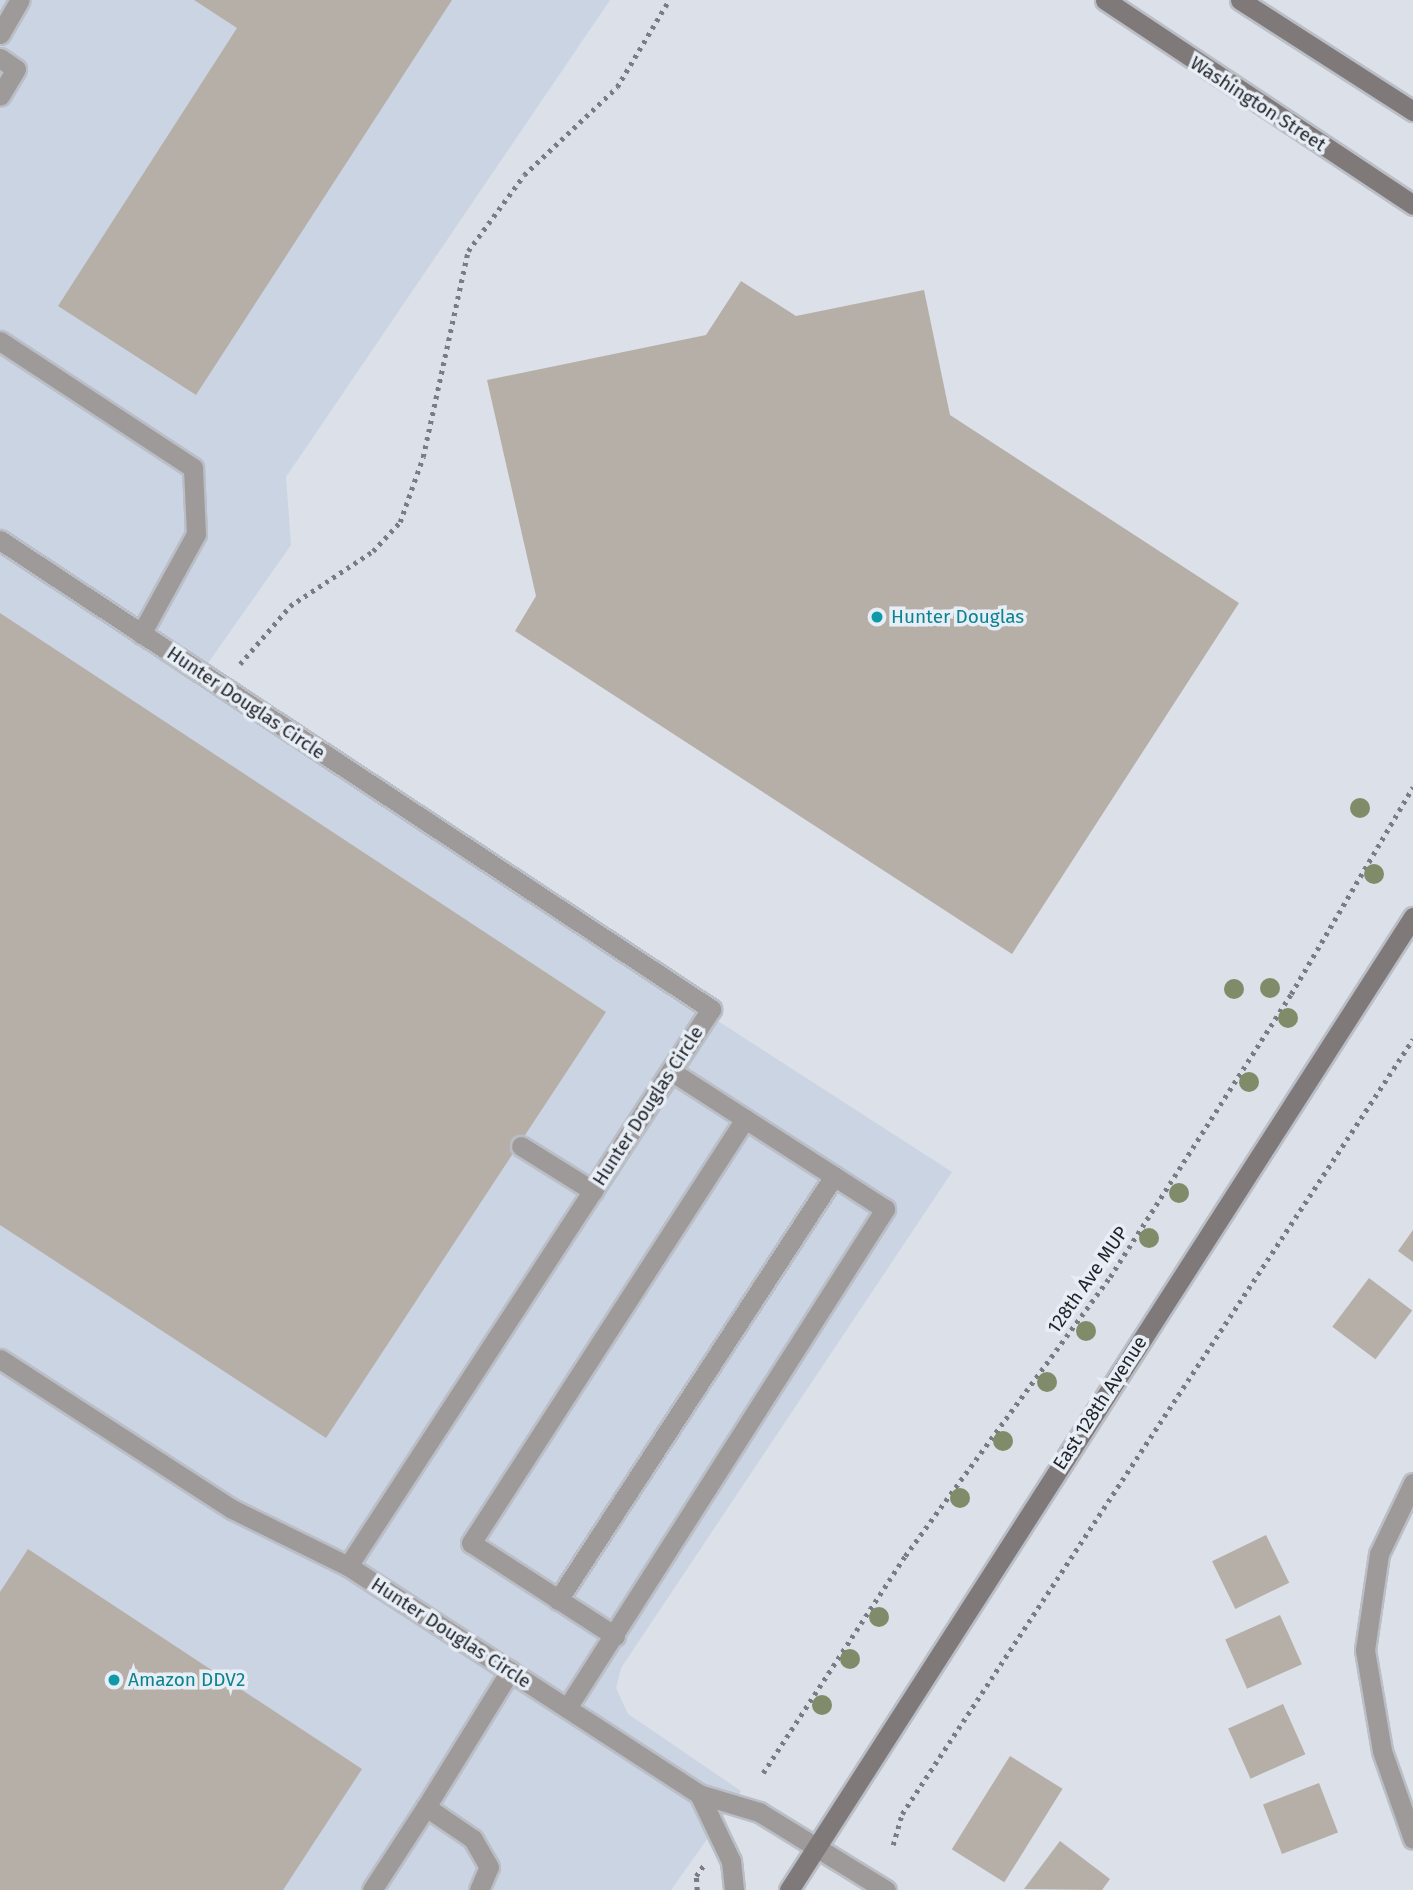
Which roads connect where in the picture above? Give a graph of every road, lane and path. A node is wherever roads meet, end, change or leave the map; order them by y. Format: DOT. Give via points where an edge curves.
graph roads {
  1 [pos="20,0"];
  2 [pos="669,0"];
  3 [pos="1105,0"];
  4 [pos="1240,0"];
  5 [pos="0,34"];
  6 [pos="0,58"];
  7 [pos="0,96"];
  8 [pos="1413,111"];
  9 [pos="1413,205"];
  10 [pos="0,341"];
  11 [pos="0,540"];
  12 [pos="141,634"];
  13 [pos="239,666"];
  14 [pos="1413,787"];
  15 [pos="1413,917"];
  16 [pos="1413,1040"];
  17 [pos="671,1071"];
  18 [pos="745,1119"];
  19 [pos="521,1146"];
  20 [pos="834,1176"];
  21 [pos="593,1191"];
  22 [pos="0,1359"];
  23 [pos="1413,1483"];
  24 [pos="348,1566"];
  25 [pos="558,1600"];
  26 [pos="615,1636"];
  27 [pos="510,1671"];
  28 [pos="567,1708"];
  29 [pos="763,1773"];
  30 [pos="699,1794"];
  31 [pos="426,1807"];
  32 [pos="1413,1839"];
  33 [pos="893,1845"];
  34 [pos="817,1846"];
  35 [pos="709,1858"];
  36 [pos="791,1889"];
  37 [pos="372,1890"];
  38 [pos="479,1890"];
  39 [pos="697,1890"];
  40 [pos="734,1890"];
  41 [pos="886,1890"];
  1 -- 5 [label="street"];
  2 -- 13 [label="path" via="617,86 524,175 473,240 458,276 423,457 400,522 373,551 290,606"];
  3 -- 9 [label="main road, Washington Street"];
  4 -- 8 [label="main road"];
  6 -- 7 [label="street" via="16,69"];
  10 -- 12 [label="street" via="193,468 197,534"];
  11 -- 12 [label="street, Hunter Douglas Circle"];
  12 -- 17 [label="street, Hunter Douglas Circle" via="711,1009"];
  14 -- 29 [label="path, 128th Ave MUP" via="1291,995 1110,1278 905,1556"];
  15 -- 34 [label="main road, East 128th Avenue"];
  16 -- 33 [label="path" via="902,1814"];
  17 -- 18 [label="street"];
  17 -- 21 [label="street, Hunter Douglas Circle"];
  18 -- 20 [label="street"];
  18 -- 25 [label="street" via="471,1543"];
  19 -- 21 [label="street"];
  20 -- 25 [label="street"];
  20 -- 26 [label="street" via="885,1209"];
  21 -- 24 [label="street, Hunter Douglas Circle"];
  22 -- 24 [label="street" via="232,1509"];
  23 -- 32 [label="street" via="1379,1555 1365,1650 1382,1751"];
  24 -- 27 [label="street, Hunter Douglas Circle"];
  25 -- 26 [label="street"];
  26 -- 28 [label="street"];
  27 -- 28 [label="street, Hunter Douglas Circle"];
  27 -- 31 [label="street"];
  28 -- 30 [label="street, Hunter Douglas Circle"];
  30 -- 34 [label="street, Hunter Douglas Circle" via="759,1812"];
  30 -- 40 [label="street" via="731,1861"];
  31 -- 37 [label="street"];
  31 -- 38 [label="street" via="473,1839 489,1867"];
  34 -- 36 [label="main road, East 128th Avenue"];
  34 -- 41 [label="street, Hunter Douglas Circle"];
  35 -- 39 [label="path" via="696,1876"];
}
